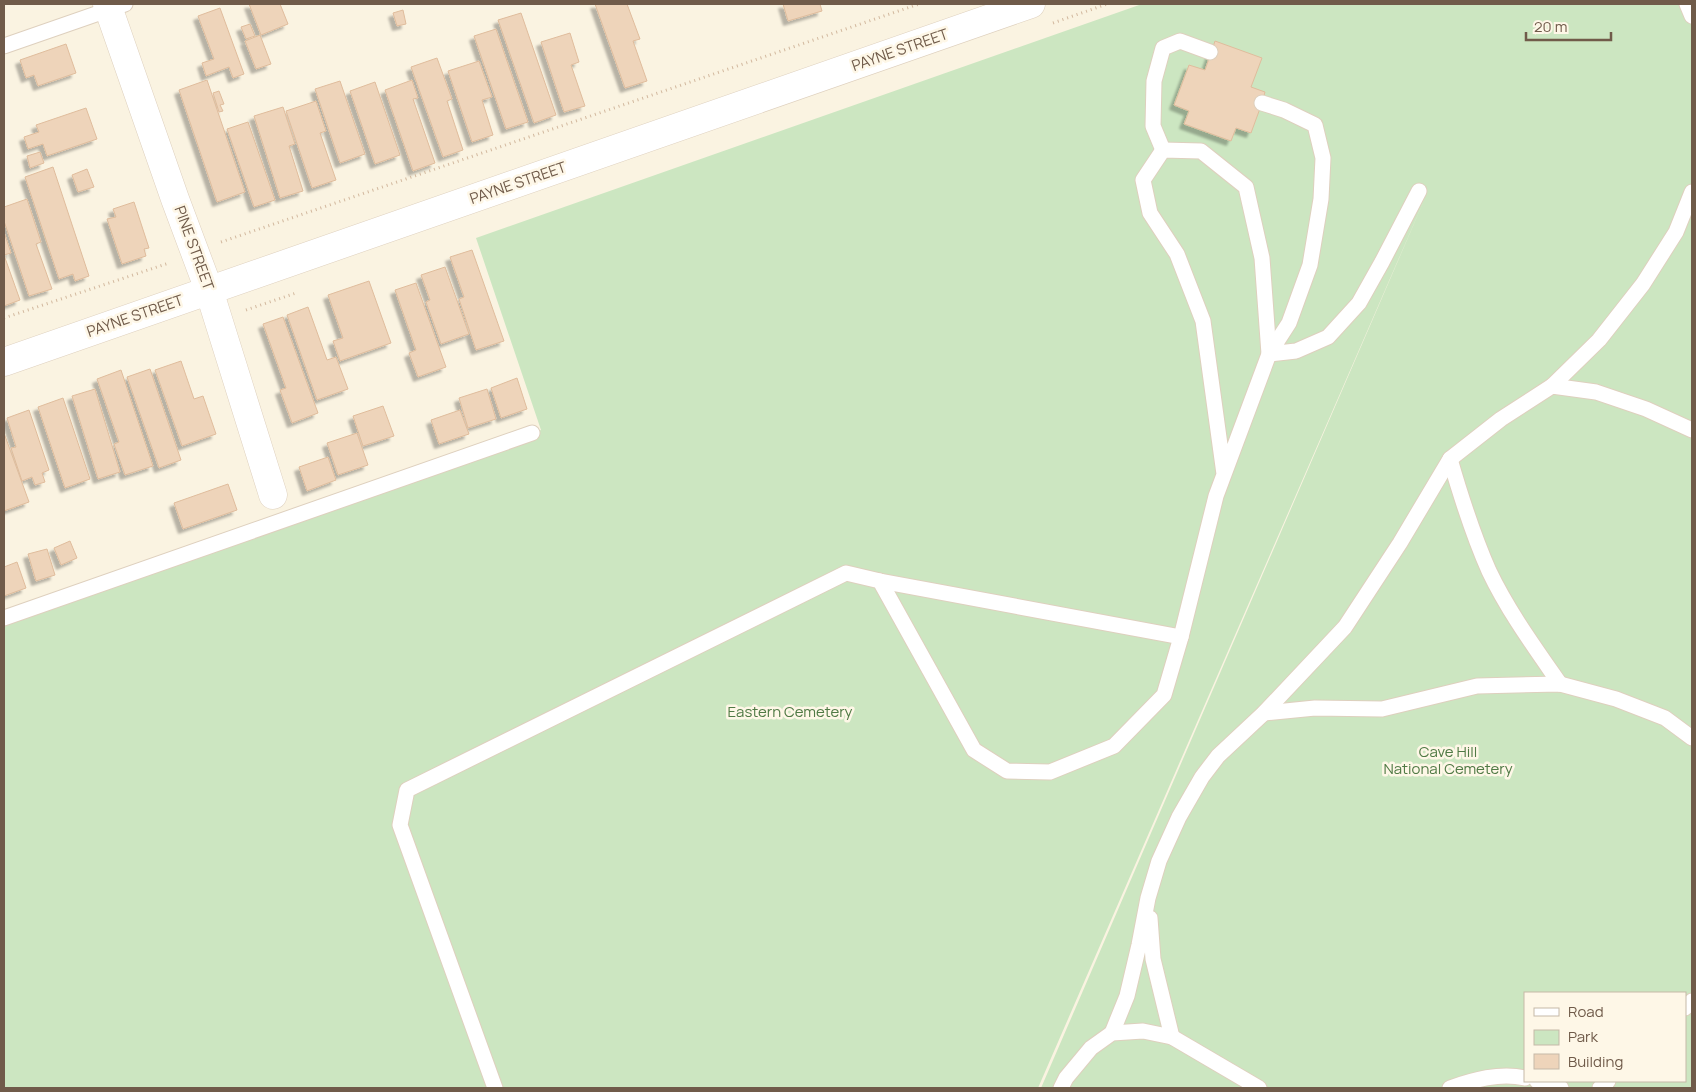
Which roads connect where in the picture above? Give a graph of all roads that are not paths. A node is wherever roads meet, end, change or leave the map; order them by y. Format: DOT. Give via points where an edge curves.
graph roads {
  1 [pos="1031,4"];
  2 [pos="1687,4"];
  3 [pos="114,6"];
  4 [pos="1692,16"];
  5 [pos="4,46"];
  6 [pos="1210,52"];
  7 [pos="1262,103"];
  8 [pos="1163,150"];
  9 [pos="1419,191"];
  10 [pos="1692,192"];
  11 [pos="209,290"];
  12 [pos="1269,354"];
  13 [pos="4,362"];
  14 [pos="1552,386"];
  15 [pos="1692,430"];
  16 [pos="532,433"];
  17 [pos="1450,459"];
  18 [pos="1224,474"];
  19 [pos="273,495"];
  20 [pos="284,520"];
  21 [pos="880,581"];
  22 [pos="4,618"];
  23 [pos="1181,637"];
  24 [pos="1560,684"];
  25 [pos="1264,713"];
  26 [pos="1692,738"];
  27 [pos="1148,898"];
  28 [pos="1112,1033"];
  29 [pos="1172,1036"];
  30 [pos="1524,1078"];
  31 [pos="1542,1082"];
  32 [pos="495,1088"];
  33 [pos="1061,1088"];
  34 [pos="1259,1088"];
  35 [pos="1450,1088"];
  36 [pos="1561,1088"];
  1 -- 11 [label="street, PAYNE STREET"];
  2 -- 4 [label="lane"];
  3 -- 5 [label="lane"];
  3 -- 11 [label="street, PINE STREET"];
  6 -- 8 [label="lane" via="1180,41 1163,48 1154,81 1153,126"];
  7 -- 12 [label="lane" via="1315,125 1323,158 1321,199 1310,265 1289,323"];
  8 -- 12 [label="lane" via="1200,151 1246,187 1262,258"];
  8 -- 18 [label="lane" via="1144,180 1150,213 1178,254 1203,321"];
  9 -- 12 [label="lane" via="1359,304 1328,337 1296,351"];
  10 -- 14 [label="lane" via="1676,232 1643,284 1599,340"];
  11 -- 13 [label="street, PAYNE STREET"];
  11 -- 19 [label="street, PINE STREET"];
  12 -- 18 [label="lane"];
  14 -- 15 [label="lane" via="1596,392 1646,409"];
  14 -- 17 [label="lane" via="1501,418"];
  16 -- 20 [label="lane"];
  17 -- 24 [label="lane" via="1465,510 1490,571 1518,623"];
  17 -- 25 [label="lane" via="1345,627"];
  18 -- 23 [label="lane"];
  19 -- 20 [label="lane"];
  20 -- 22 [label="lane"];
  21 -- 23 [label="lane"];
  21 -- 23 [label="lane" via="974,750 1007,771 1050,772 1114,746 1164,694"];
  21 -- 32 [label="lane" via="846,573 407,790 400,825"];
  24 -- 25 [label="lane" via="1477,686 1382,709 1315,708"];
  24 -- 26 [label="lane" via="1616,699 1665,718"];
  25 -- 27 [label="lane" via="1218,756 1202,777 1159,861"];
  27 -- 28 [label="lane" via="1127,996"];
  27 -- 29 [label="lane" via="1153,959"];
  28 -- 29 [label="lane" via="1143,1031"];
  28 -- 33 [label="lane" via="1091,1048"];
  29 -- 34 [label="lane"];
  30 -- 35 [label="lane" via="1475,1080"];
  31 -- 36 [label="lane"];
}
